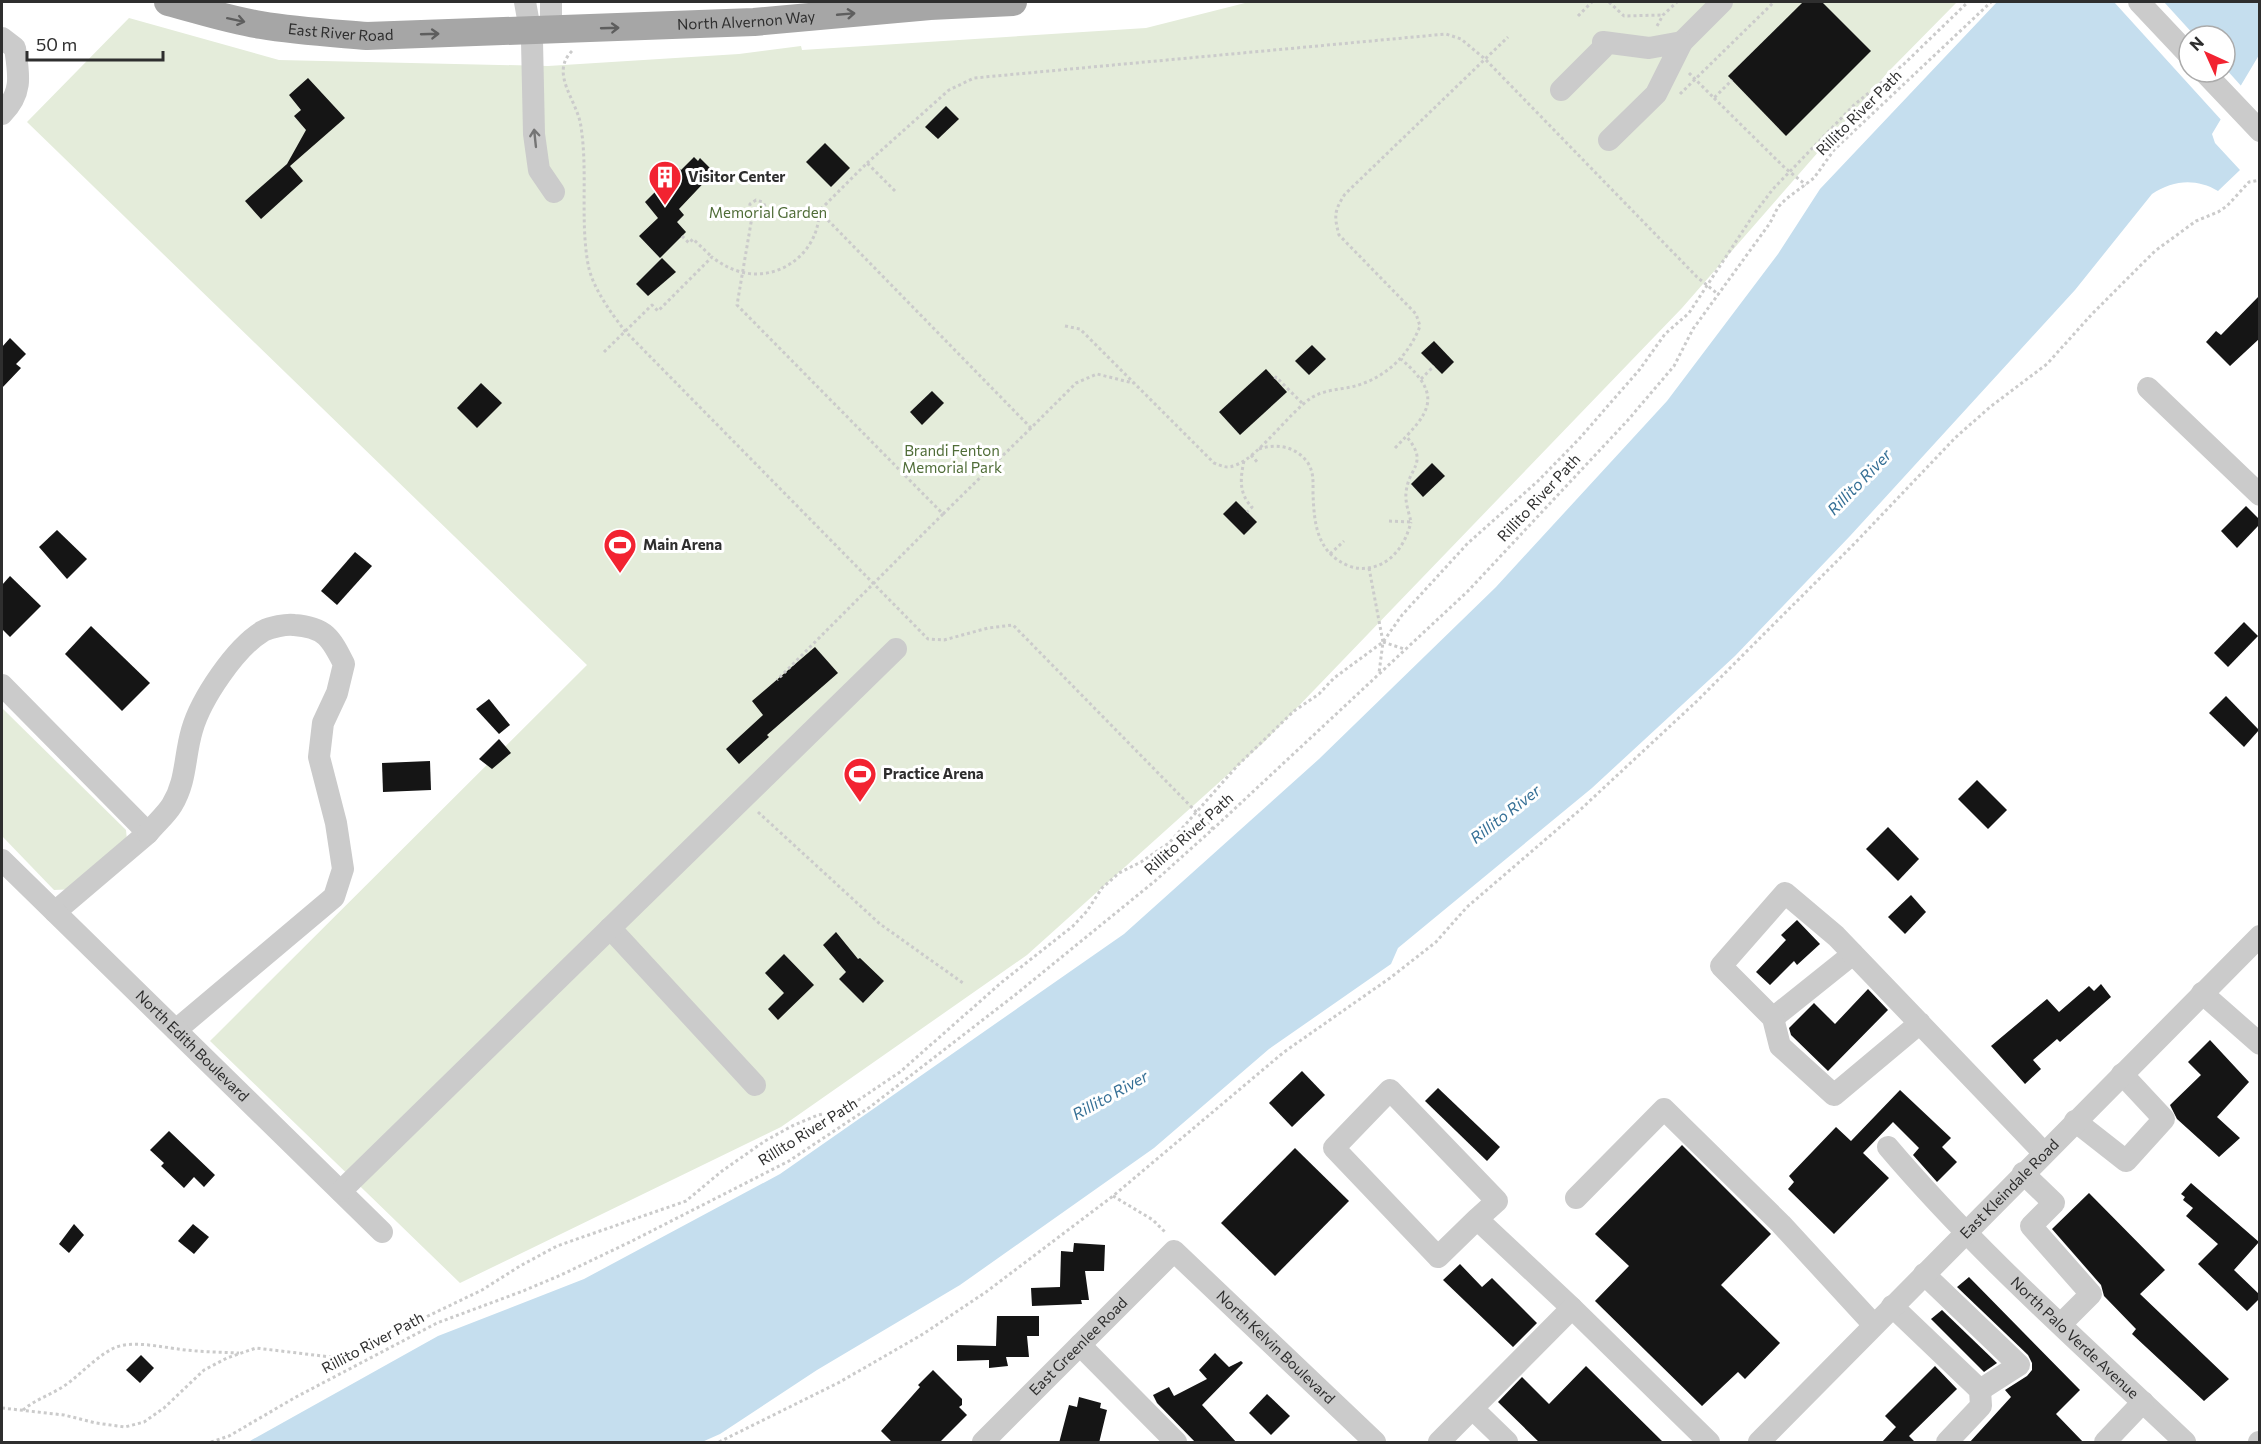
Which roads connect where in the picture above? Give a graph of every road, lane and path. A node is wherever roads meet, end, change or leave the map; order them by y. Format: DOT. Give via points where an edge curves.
graph roads {
  1 [pos="168,2"];
  2 [pos="513,2"];
  3 [pos="525,2"];
  4 [pos="551,2"];
  5 [pos="1013,2"];
  6 [pos="1592,2"];
  7 [pos="1609,2"];
  8 [pos="1722,2"];
  9 [pos="1774,2"];
  10 [pos="1968,2"];
  11 [pos="1991,2"];
  12 [pos="2139,2"];
  13 [pos="1663,15"];
  14 [pos="1578,16"];
  15 [pos="532,30"];
  16 [pos="1508,37"];
  17 [pos="2,38"];
  18 [pos="1682,42"];
  19 [pos="2177,42"];
  20 [pos="580,46"];
  21 [pos="1485,59"];
  22 [pos="519,67"];
  23 [pos="2215,84"];
  24 [pos="1561,90"];
  25 [pos="1714,98"];
  26 [pos="1675,99"];
  27 [pos="5,111"];
  28 [pos="2259,131"];
  29 [pos="1610,140"];
  30 [pos="867,163"];
  31 [pos="1790,171"];
  32 [pos="2259,180"];
  33 [pos="1806,185"];
  34 [pos="895,191"];
  35 [pos="554,192"];
  36 [pos="819,211"];
  37 [pos="752,216"];
  38 [pos="682,236"];
  39 [pos="712,257"];
  40 [pos="743,273"];
  41 [pos="1707,287"];
  42 [pos="1719,295"];
  43 [pos="1065,326"];
  44 [pos="625,332"];
  45 [pos="604,352"];
  46 [pos="1401,359"];
  47 [pos="1434,366"];
  48 [pos="1275,379"];
  49 [pos="1421,379"];
  50 [pos="1135,383"];
  51 [pos="2148,388"];
  52 [pos="1303,404"];
  53 [pos="1031,428"];
  54 [pos="1406,436"];
  55 [pos="1395,448"];
  56 [pos="1256,450"];
  57 [pos="1251,455"];
  58 [pos="1244,460"];
  59 [pos="1260,464"];
  60 [pos="2259,495"];
  61 [pos="1247,512"];
  62 [pos="943,514"];
  63 [pos="1389,520"];
  64 [pos="1411,522"];
  65 [pos="1344,541"];
  66 [pos="1330,555"];
  67 [pos="1369,568"];
  68 [pos="873,584"];
  69 [pos="1383,642"];
  70 [pos="896,649"];
  71 [pos="1404,650"];
  72 [pos="1379,674"];
  73 [pos="777,680"];
  74 [pos="2,685"];
  75 [pos="743,798"];
  76 [pos="1197,811"];
  77 [pos="1213,830"];
  78 [pos="148,833"];
  79 [pos="2,860"];
  80 [pos="55,912"];
  81 [pos="610,928"];
  82 [pos="2259,936"];
  83 [pos="1853,954"];
  84 [pos="963,983"];
  85 [pos="2202,993"];
  86 [pos="1773,1018"];
  87 [pos="1920,1023"];
  88 [pos="176,1030"];
  89 [pos="2259,1044"];
  90 [pos="2122,1074"];
  91 [pos="755,1085"];
  92 [pos="2075,1121"];
  93 [pos="1888,1147"];
  94 [pos="2044,1153"];
  95 [pos="2023,1173"];
  96 [pos="341,1191"];
  97 [pos="1113,1196"];
  98 [pos="1576,1198"];
  99 [pos="1477,1219"];
  100 [pos="382,1232"];
  101 [pos="1965,1232"];
  102 [pos="1174,1251"];
  103 [pos="1924,1274"];
  104 [pos="1892,1306"];
  105 [pos="1572,1308"];
  106 [pos="2061,1324"];
  107 [pos="1874,1325"];
  108 [pos="1080,1345"];
  109 [pos="240,1353"];
  110 [pos="1980,1390"];
  111 [pos="2143,1402"];
  112 [pos="2,1408"];
  113 [pos="1473,1409"];
  114 [pos="23,1410"];
  115 [pos="1773,1438"];
  116 [pos="211,1443"];
  117 [pos="719,1443"];
  118 [pos="983,1443"];
  119 [pos="1176,1443"];
  120 [pos="1375,1443"];
  121 [pos="1439,1443"];
  122 [pos="1507,1443"];
  123 [pos="1709,1443"];
  124 [pos="1947,1443"];
  125 [pos="2105,1443"];
  126 [pos="2184,1443"];
  1 -- 15 [label="main road, East River Road, one-way" via="251,23 313,32 367,36"];
  2 -- 15 [label="street"];
  3 -- 15 [label="street"];
  4 -- 15 [label="street"];
  15 -- 5 [label="main road, North Alvernon Way, one-way" via="754,22"];
  6 -- 14 [label="path"];
  7 -- 13 [label="path" via="1624,16"];
  8 -- 18 [label="street"];
  9 -- 26 [label="path"];
  10 -- 31 [label="path" via="1904,64 1854,105"];
  11 -- 33 [label="path, Rillito River Path" via="1834,150"];
  12 -- 19 [label="street"];
  15 -- 22 [label="street"];
  35 -- 15 [label="street, one-way" via="539,171 534,134"];
  16 -- 21 [label="path"];
  17 -- 27 [label="street" via="15,48 20,84"];
  18 -- 24 [label="street" via="1649,48 1603,42 1603,48"];
  18 -- 29 [label="street" via="1656,94"];
  20 -- 44 [label="path" via="564,59 562,68 581,125 588,266 606,306"];
  21 -- 30 [label="path" via="1461,39 1446,34 974,78 949,90"];
  21 -- 41 [label="path"];
  21 -- 46 [label="path" via="1336,208 1339,235 1416,314 1420,326"];
  23 -- 28 [label="street"];
  25 -- 31 [label="path"];
  30 -- 34 [label="path"];
  30 -- 36 [label="path"];
  31 -- 33 [label="path"];
  31 -- 41 [label="path" via="1754,214"];
  32 -- 97 [label="path" via="2249,182 2227,206 2196,221 2155,251 2047,364 1955,438 1697,700 1581,809 1467,907 1436,942 1284,1052"];
  33 -- 42 [label="path, Rillito River Path" via="1778,207"];
  36 -- 40 [label="path" via="813,237 800,257 775,272"];
  36 -- 53 [label="path"];
  37 -- 37 [label="path" via="759,218 765,214 763,202 756,200 750,204"];
  37 -- 40 [label="path"];
  38 -- 39 [label="path" via="689,243 693,238"];
  39 -- 40 [label="path"];
  39 -- 44 [label="path" via="658,311 652,305"];
  40 -- 62 [label="path" via="737,305"];
  41 -- 42 [label="path"];
  41 -- 69 [label="path" via="1579,439 1538,482 1468,543 1402,615"];
  42 -- 71 [label="path, Rillito River Path" via="1693,329 1674,366 1628,420 1475,583"];
  43 -- 50 [label="path" via="1080,329"];
  44 -- 45 [label="path"];
  44 -- 68 [label="path"];
  46 -- 49 [label="path"];
  46 -- 52 [label="path" via="1365,383 1331,390"];
  47 -- 49 [label="path"];
  48 -- 52 [label="path"];
  49 -- 54 [label="path" via="1428,400 1425,414"];
  50 -- 53 [label="path" via="1097,374 1077,383"];
  50 -- 58 [label="path" via="1214,463 1225,468"];
  51 -- 60 [label="street"];
  52 -- 56 [label="path"];
  53 -- 62 [label="path"];
  54 -- 55 [label="path"];
  54 -- 64 [label="path" via="1415,447 1418,465 1405,495"];
  56 -- 57 [label="path"];
  56 -- 66 [label="path" via="1284,446 1308,463 1314,479 1314,523"];
  57 -- 58 [label="path"];
  57 -- 59 [label="path"];
  58 -- 61 [label="path" via="1241,488 1252,507"];
  62 -- 68 [label="path"];
  63 -- 64 [label="path"];
  64 -- 67 [label="path" via="1401,547 1389,560"];
  65 -- 66 [label="path"];
  66 -- 67 [label="path" via="1353,567"];
  67 -- 69 [label="path"];
  68 -- 73 [label="path"];
  68 -- 76 [label="path" via="928,639 944,640 1013,625"];
  69 -- 71 [label="path"];
  69 -- 72 [label="path"];
  69 -- 76 [label="path" via="1294,711"];
  70 -- 75 [label="street"];
  71 -- 72 [label="path, Rillito River Path"];
  72 -- 77 [label="path, Rillito River Path"];
  74 -- 78 [label="street"];
  75 -- 81 [label="street"];
  75 -- 84 [label="path" via="880,924"];
  76 -- 77 [label="path"];
  76 -- 109 [label="path" via="1169,843 1119,873 1102,888 1073,926 900,1072 857,1101 765,1141 686,1201 557,1246 368,1350 339,1358 276,1349 256,1348"];
  77 -- 116 [label="path, Rillito River Path" via="1016,995 870,1107 789,1161 561,1275 437,1323"];
  78 -- 80 [label="street"];
  78 -- 88 [label="street" via="171,806 185,774 192,730 216,680 243,649 264,631 288,624 312,626 332,640 344,664 337,693 323,723 319,757 343,869 334,897"];
  79 -- 80 [label="street, North Edith Boulevard"];
  80 -- 88 [label="street, North Edith Boulevard"];
  81 -- 91 [label="street"];
  81 -- 96 [label="street"];
  82 -- 85 [label="street, East Kleindale Road"];
  83 -- 86 [label="street"];
  83 -- 86 [label="street" via="1785,893 1720,966"];
  83 -- 87 [label="street"];
  85 -- 89 [label="street"];
  85 -- 90 [label="street, East Kleindale Road"];
  86 -- 87 [label="street" via="1780,1046 1834,1095"];
  87 -- 94 [label="street"];
  88 -- 96 [label="street, North Edith Boulevard"];
  90 -- 92 [label="street, East Kleindale Road"];
  90 -- 92 [label="street" via="2164,1119 2126,1161"];
  92 -- 94 [label="street, East Kleindale Road"];
  93 -- 101 [label="street, North Palo Verde Avenue"];
  94 -- 95 [label="street, East Kleindale Road"];
  95 -- 101 [label="street, East Kleindale Road"];
  95 -- 106 [label="street" via="2054,1203 2031,1226 2091,1294"];
  96 -- 100 [label="street, North Edith Boulevard"];
  97 -- 102 [label="path" via="1152,1220 1167,1234"];
  97 -- 117 [label="path" via="996,1285 923,1334 838,1383"];
  98 -- 107 [label="street" via="1664,1109 1782,1224"];
  99 -- 99 [label="street" via="1497,1201 1390,1090 1334,1148 1438,1257"];
  99 -- 105 [label="street"];
  101 -- 103 [label="street, East Kleindale Road"];
  101 -- 106 [label="street, North Palo Verde Avenue"];
  102 -- 108 [label="street, East Greenlee Road"];
  102 -- 120 [label="street, North Kelvin Boulevard"];
  103 -- 104 [label="street, East Kleindale Road"];
  103 -- 110 [label="street" via="2019,1365"];
  104 -- 107 [label="street, East Kleindale Road"];
  104 -- 110 [label="street"];
  105 -- 113 [label="street"];
  105 -- 123 [label="street"];
  106 -- 111 [label="street, North Palo Verde Avenue"];
  107 -- 115 [label="street, East Kleindale Road"];
  108 -- 118 [label="street, East Greenlee Road"];
  108 -- 119 [label="street"];
  109 -- 114 [label="path" via="152,1345 116,1347"];
  109 -- 114 [label="path" via="204,1370 144,1422 125,1427"];
  110 -- 124 [label="street" via="1981,1406"];
  111 -- 125 [label="street"];
  111 -- 126 [label="street, North Palo Verde Avenue"];
  112 -- 114 [label="path"];
  113 -- 121 [label="street"];
  113 -- 122 [label="street"];
}
